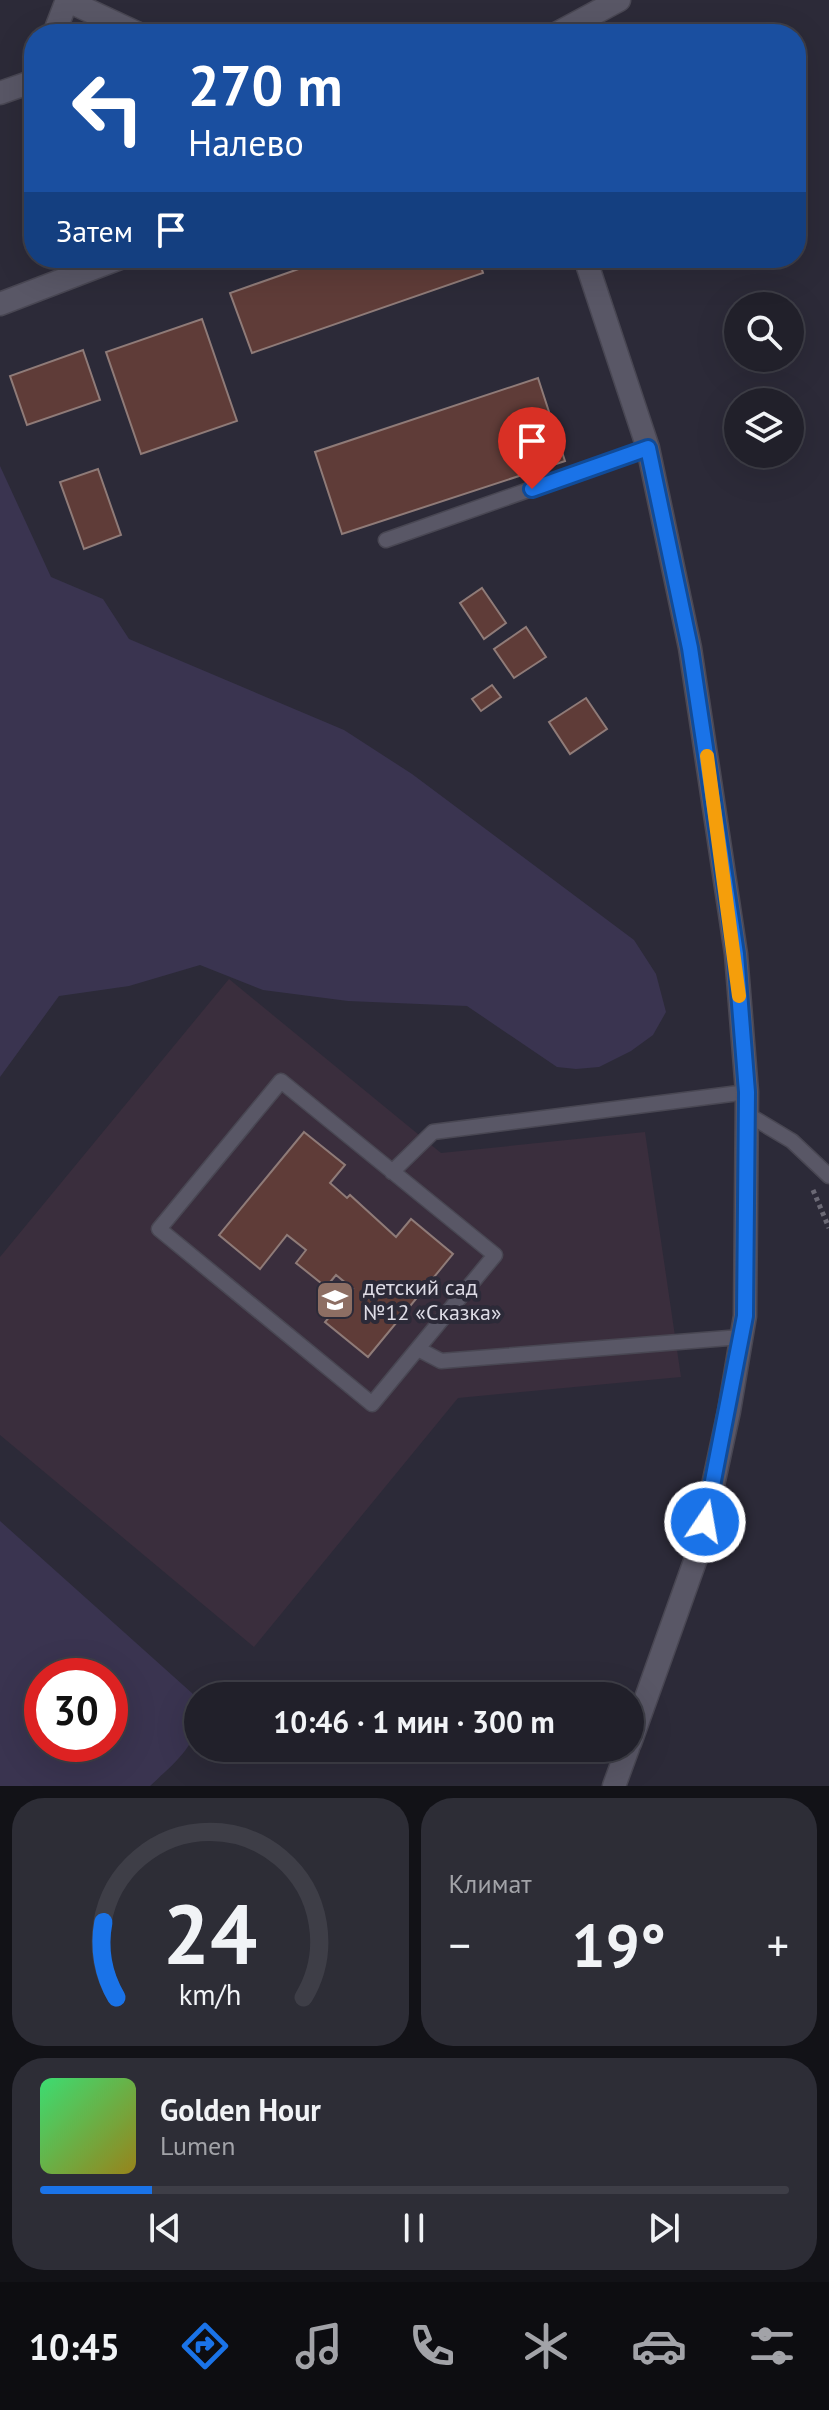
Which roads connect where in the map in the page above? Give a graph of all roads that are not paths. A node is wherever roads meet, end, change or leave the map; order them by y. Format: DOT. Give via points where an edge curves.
graph roads {
  1 [pos="66,0"];
  2 [pos="619,0"];
  3 [pos="58,24"];
  4 [pos="118,24"];
  5 [pos="575,24"];
  6 [pos="24,85"];
  7 [pos="0,93"];
  8 [pos="94,268"];
  9 [pos="588,268"];
  10 [pos="0,304"];
  11 [pos="648,448"];
  12 [pos="386,540"];
  13 [pos="747,1103"];
  14 [pos="392,1172"];
  15 [pos="829,1176"];
  16 [pos="741,1337"];
  17 [pos="418,1349"];
  18 [pos="644,1703"];
  19 [pos="623,1762"];
  20 [pos="614,1786"];
  1 -- 3 [label="street"];
  1 -- 4 [label="street"];
  2 -- 5 [label="street"];
  6 -- 7 [label="street"];
  8 -- 10 [label="street"];
  9 -- 11 [label="street"];
  11 -- 12 [label="lane"];
  11 -- 13 [label="street" via="690,648 736,954"];
  13 -- 14 [label="lane" via="433,1132"];
  13 -- 15 [label="lane"];
  13 -- 16 [label="street"];
  14 -- 17 [label="lane" via="495,1255"];
  14 -- 17 [label="lane" via="281,1081 159,1229 372,1404"];
  16 -- 17 [label="lane" via="441,1361"];
  16 -- 18 [label="street" via="699,1550"];
  19 -- 20 [label="street"];
}
